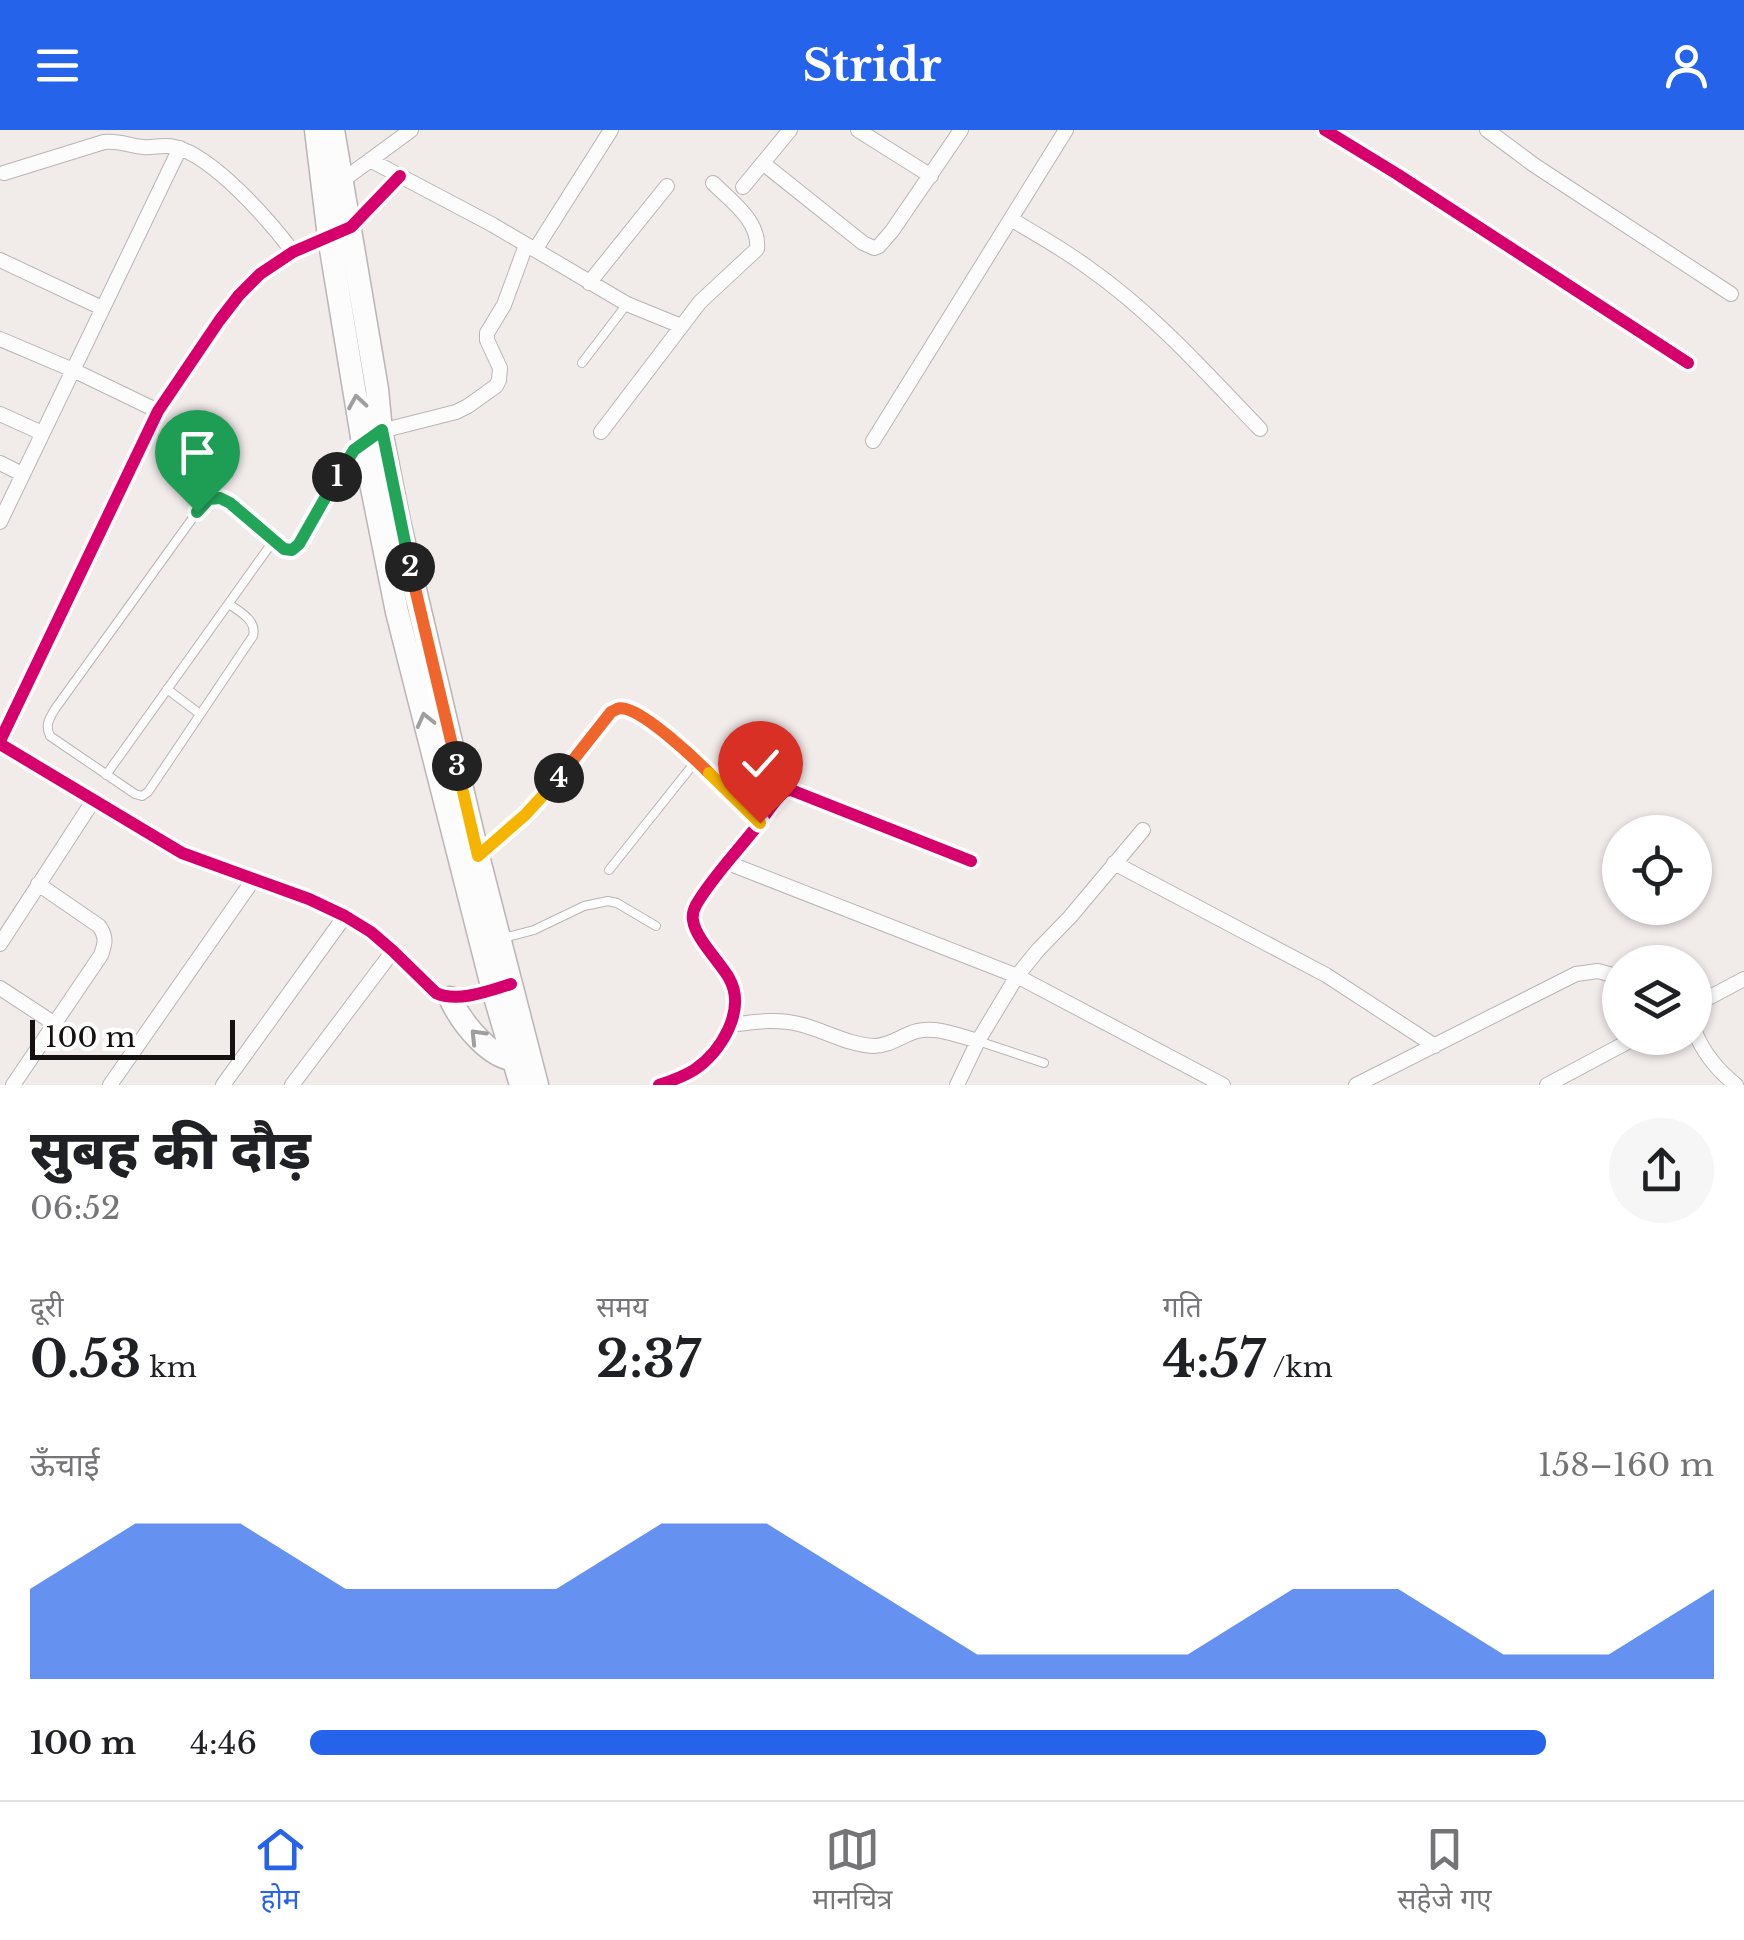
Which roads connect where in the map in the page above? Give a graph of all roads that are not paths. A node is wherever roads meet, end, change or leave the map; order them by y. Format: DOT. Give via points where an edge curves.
graph roads {
  1 [pos="316,130"];
  2 [pos="334,130"];
  3 [pos="411,130"];
  4 [pos="611,130"];
  5 [pos="790,130"];
  6 [pos="858,130"];
  7 [pos="961,130"];
  8 [pos="1066,130"];
  9 [pos="1325,130"];
  10 [pos="1487,130"];
  11 [pos="180,148"];
  12 [pos="370,160"];
  13 [pos="764,164"];
  14 [pos="4,173"];
  15 [pos="400,176"];
  16 [pos="931,176"];
  17 [pos="712,183"];
  18 [pos="667,186"];
  19 [pos="333,187"];
  20 [pos="743,187"];
  21 [pos="1011,219"];
  22 [pos="340,232"];
  23 [pos="530,248"];
  24 [pos="294,252"];
  25 [pos="0,260"];
  26 [pos="589,284"];
  27 [pos="1731,294"];
  28 [pos="627,304"];
  29 [pos="102,308"];
  30 [pos="681,326"];
  31 [pos="0,338"];
  32 [pos="1688,363"];
  33 [pos="582,364"];
  34 [pos="73,370"];
  35 [pos="158,410"];
  36 [pos="0,414"];
  37 [pos="1260,429"];
  38 [pos="601,432"];
  39 [pos="42,433"];
  40 [pos="372,437"];
  41 [pos="873,441"];
  42 [pos="0,463"];
  43 [pos="22,474"];
  44 [pos="0,522"];
  45 [pos="274,540"];
  46 [pos="229,604"];
  47 [pos="168,689"];
  48 [pos="200,714"];
  49 [pos="0,743"];
  50 [pos="696,760"];
  51 [pos="106,775"];
  52 [pos="93,800"];
  53 [pos="760,823"];
  54 [pos="1143,830"];
  55 [pos="478,856"];
  56 [pos="971,861"];
  57 [pos="728,863"];
  58 [pos="1114,864"];
  59 [pos="609,870"];
  60 [pos="253,880"];
  61 [pos="38,884"];
  62 [pos="345,916"];
  63 [pos="656,926"];
  64 [pos="499,939"];
  65 [pos="0,944"];
  66 [pos="393,951"];
  67 [pos="1602,972"];
  68 [pos="1017,976"];
  69 [pos="1744,979"];
  70 [pos="502,987"];
  71 [pos="0,988"];
  72 [pos="1712,997"];
  73 [pos="450,998"];
  74 [pos="55,1024"];
  75 [pos="730,1025"];
  76 [pos="978,1041"];
  77 [pos="1435,1046"];
  78 [pos="1603,1055"];
  79 [pos="1706,1055"];
  80 [pos="522,1060"];
  81 [pos="1044,1062"];
  82 [pos="13,1085"];
  83 [pos="110,1085"];
  84 [pos="223,1085"];
  85 [pos="292,1085"];
  86 [pos="520,1085"];
  87 [pos="536,1085"];
  88 [pos="659,1085"];
  89 [pos="958,1085"];
  90 [pos="1224,1085"];
  91 [pos="1356,1085"];
  92 [pos="1547,1085"];
  93 [pos="1736,1085"];
  1 -- 19 [label="main road"];
  2 -- 19 [label="main road"];
  3 -- 12 [label="street"];
  4 -- 23 [label="street"];
  5 -- 13 [label="street"];
  6 -- 16 [label="street"];
  7 -- 16 [label="street"];
  8 -- 21 [label="street"];
  9 -- 32 [label="street"];
  10 -- 27 [label="street"];
  11 -- 14 [label="street" via="104,142"];
  11 -- 24 [label="street" via="247,198"];
  11 -- 29 [label="street"];
  12 -- 15 [label="street"];
  12 -- 19 [label="street"];
  13 -- 16 [label="street" via="874,248"];
  13 -- 20 [label="street"];
  15 -- 22 [label="street"];
  15 -- 23 [label="street"];
  17 -- 30 [label="street" via="752,224 756,249"];
  18 -- 26 [label="street"];
  19 -- 22 [label="main road"];
  21 -- 37 [label="street" via="1091,269 1145,313"];
  21 -- 41 [label="street"];
  22 -- 24 [label="street"];
  22 -- 40 [label="main road" via="377,389"];
  23 -- 26 [label="street"];
  23 -- 40 [label="street" via="487,333 501,374 496,386 456,412"];
  24 -- 35 [label="street" via="239,295"];
  25 -- 29 [label="street"];
  26 -- 28 [label="street"];
  28 -- 30 [label="street"];
  28 -- 33 [label="lane"];
  29 -- 34 [label="street"];
  30 -- 38 [label="street"];
  31 -- 34 [label="street"];
  34 -- 35 [label="street"];
  34 -- 39 [label="street"];
  35 -- 49 [label="street"];
  36 -- 39 [label="street"];
  39 -- 43 [label="street"];
  40 -- 45 [label="lane" via="349,457 299,544 284,549"];
  40 -- 55 [label="main road" via="399,522"];
  70 -- 40 [label="main road, one-way" via="398,612"];
  42 -- 43 [label="street"];
  43 -- 44 [label="street"];
  45 -- 46 [label="lane"];
  45 -- 51 [label="lane" via="230,503 209,499 66,694 47,730"];
  46 -- 47 [label="lane"];
  46 -- 48 [label="lane" via="255,628"];
  47 -- 48 [label="lane"];
  47 -- 51 [label="lane"];
  48 -- 51 [label="lane" via="142,796"];
  49 -- 52 [label="street"];
  50 -- 53 [label="street"];
  50 -- 55 [label="street" via="637,715 611,712 542,798"];
  50 -- 59 [label="lane"];
  52 -- 60 [label="street" via="182,853"];
  52 -- 61 [label="street"];
  53 -- 56 [label="street" via="791,790"];
  53 -- 57 [label="street"];
  54 -- 58 [label="street"];
  55 -- 64 [label="main road"];
  57 -- 68 [label="street"];
  57 -- 75 [label="street" via="696,905 692,921 735,994"];
  58 -- 68 [label="street"];
  58 -- 77 [label="street" via="1326,975"];
  60 -- 62 [label="street"];
  60 -- 83 [label="street"];
  61 -- 65 [label="street"];
  61 -- 74 [label="street" via="104,934 101,955"];
  62 -- 66 [label="street"];
  62 -- 84 [label="street"];
  63 -- 64 [label="lane" via="608,901"];
  64 -- 70 [label="main road"];
  66 -- 73 [label="street" via="436,993"];
  66 -- 85 [label="street"];
  67 -- 77 [label="street" via="1576,974"];
  68 -- 76 [label="street"];
  68 -- 90 [label="street"];
  69 -- 72 [label="street"];
  70 -- 73 [label="street"];
  70 -- 80 [label="main road"];
  71 -- 74 [label="street"];
  80 -- 73 [label="main road, one-way" via="487,1046"];
  74 -- 82 [label="street"];
  75 -- 76 [label="street" via="786,1022 876,1046 930,1029"];
  75 -- 88 [label="street" via="708,1059"];
  76 -- 81 [label="lane"];
  76 -- 89 [label="street"];
  77 -- 91 [label="street"];
  78 -- 92 [label="street"];
  79 -- 93 [label="street"];
  80 -- 86 [label="main road"];
  80 -- 87 [label="main road"];
}
